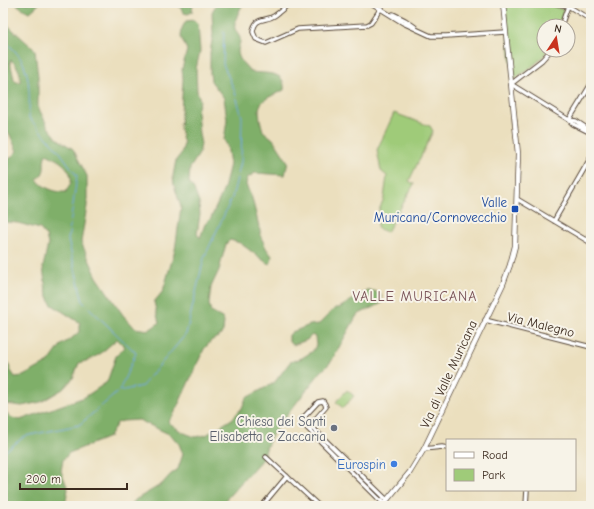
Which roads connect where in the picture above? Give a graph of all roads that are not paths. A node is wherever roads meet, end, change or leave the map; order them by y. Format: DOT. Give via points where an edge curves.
graph roads {
  1 [pos="290,3"];
  2 [pos="371,3"];
  3 [pos="503,3"];
  4 [pos="554,3"];
  5 [pos="568,5"];
  6 [pos="381,8"];
  7 [pos="564,18"];
  8 [pos="591,20"];
  9 [pos="505,32"];
  10 [pos="544,58"];
  11 [pos="511,84"];
  12 [pos="591,84"];
  13 [pos="570,120"];
  14 [pos="591,132"];
  15 [pos="591,157"];
  16 [pos="517,199"];
  17 [pos="554,221"];
  18 [pos="591,233"];
  19 [pos="587,240"];
  20 [pos="591,243"];
  21 [pos="486,320"];
  22 [pos="591,347"];
  23 [pos="446,448"];
  24 [pos="424,449"];
  25 [pos="266,457"];
  26 [pos="287,476"];
  27 [pos="528,491"];
  28 [pos="384,503"];
  29 [pos="262,506"];
  30 [pos="318,506"];
  31 [pos="526,506"];
  1 -- 6 [label="street" via="274,16 256,23 253,32 256,40 267,43 298,29 366,26"];
  2 -- 6 [label="street"];
  3 -- 9 [label="street, Via di Valle Muricana"];
  4 -- 5 [label="street"];
  5 -- 7 [label="street"];
  5 -- 8 [label="street"];
  6 -- 9 [label="street" via="406,21 418,31 436,37"];
  9 -- 11 [label="street, Via di Valle Muricana"];
  10 -- 11 [label="street"];
  11 -- 13 [label="street"];
  11 -- 16 [label="street, Via di Valle Muricana" via="518,154"];
  12 -- 13 [label="street"];
  13 -- 14 [label="street" via="576,121"];
  15 -- 17 [label="street"];
  16 -- 17 [label="street"];
  16 -- 21 [label="street, Via di Valle Muricana" via="513,254 508,272"];
  17 -- 19 [label="street"];
  18 -- 19 [label="street"];
  19 -- 20 [label="street"];
  21 -- 22 [label="street, Via Malegno"];
  21 -- 24 [label="street, Via di Valle Muricana"];
  23 -- 24 [label="street"];
  24 -- 28 [label="street, Via di Valle Muricana" via="410,472"];
  25 -- 26 [label="street"];
  26 -- 29 [label="street"];
  26 -- 30 [label="street"];
  27 -- 31 [label="street"];
  28 -- 28 [label="street" via="311,426 326,407 324,402 319,401 303,418 303,424"];
}
